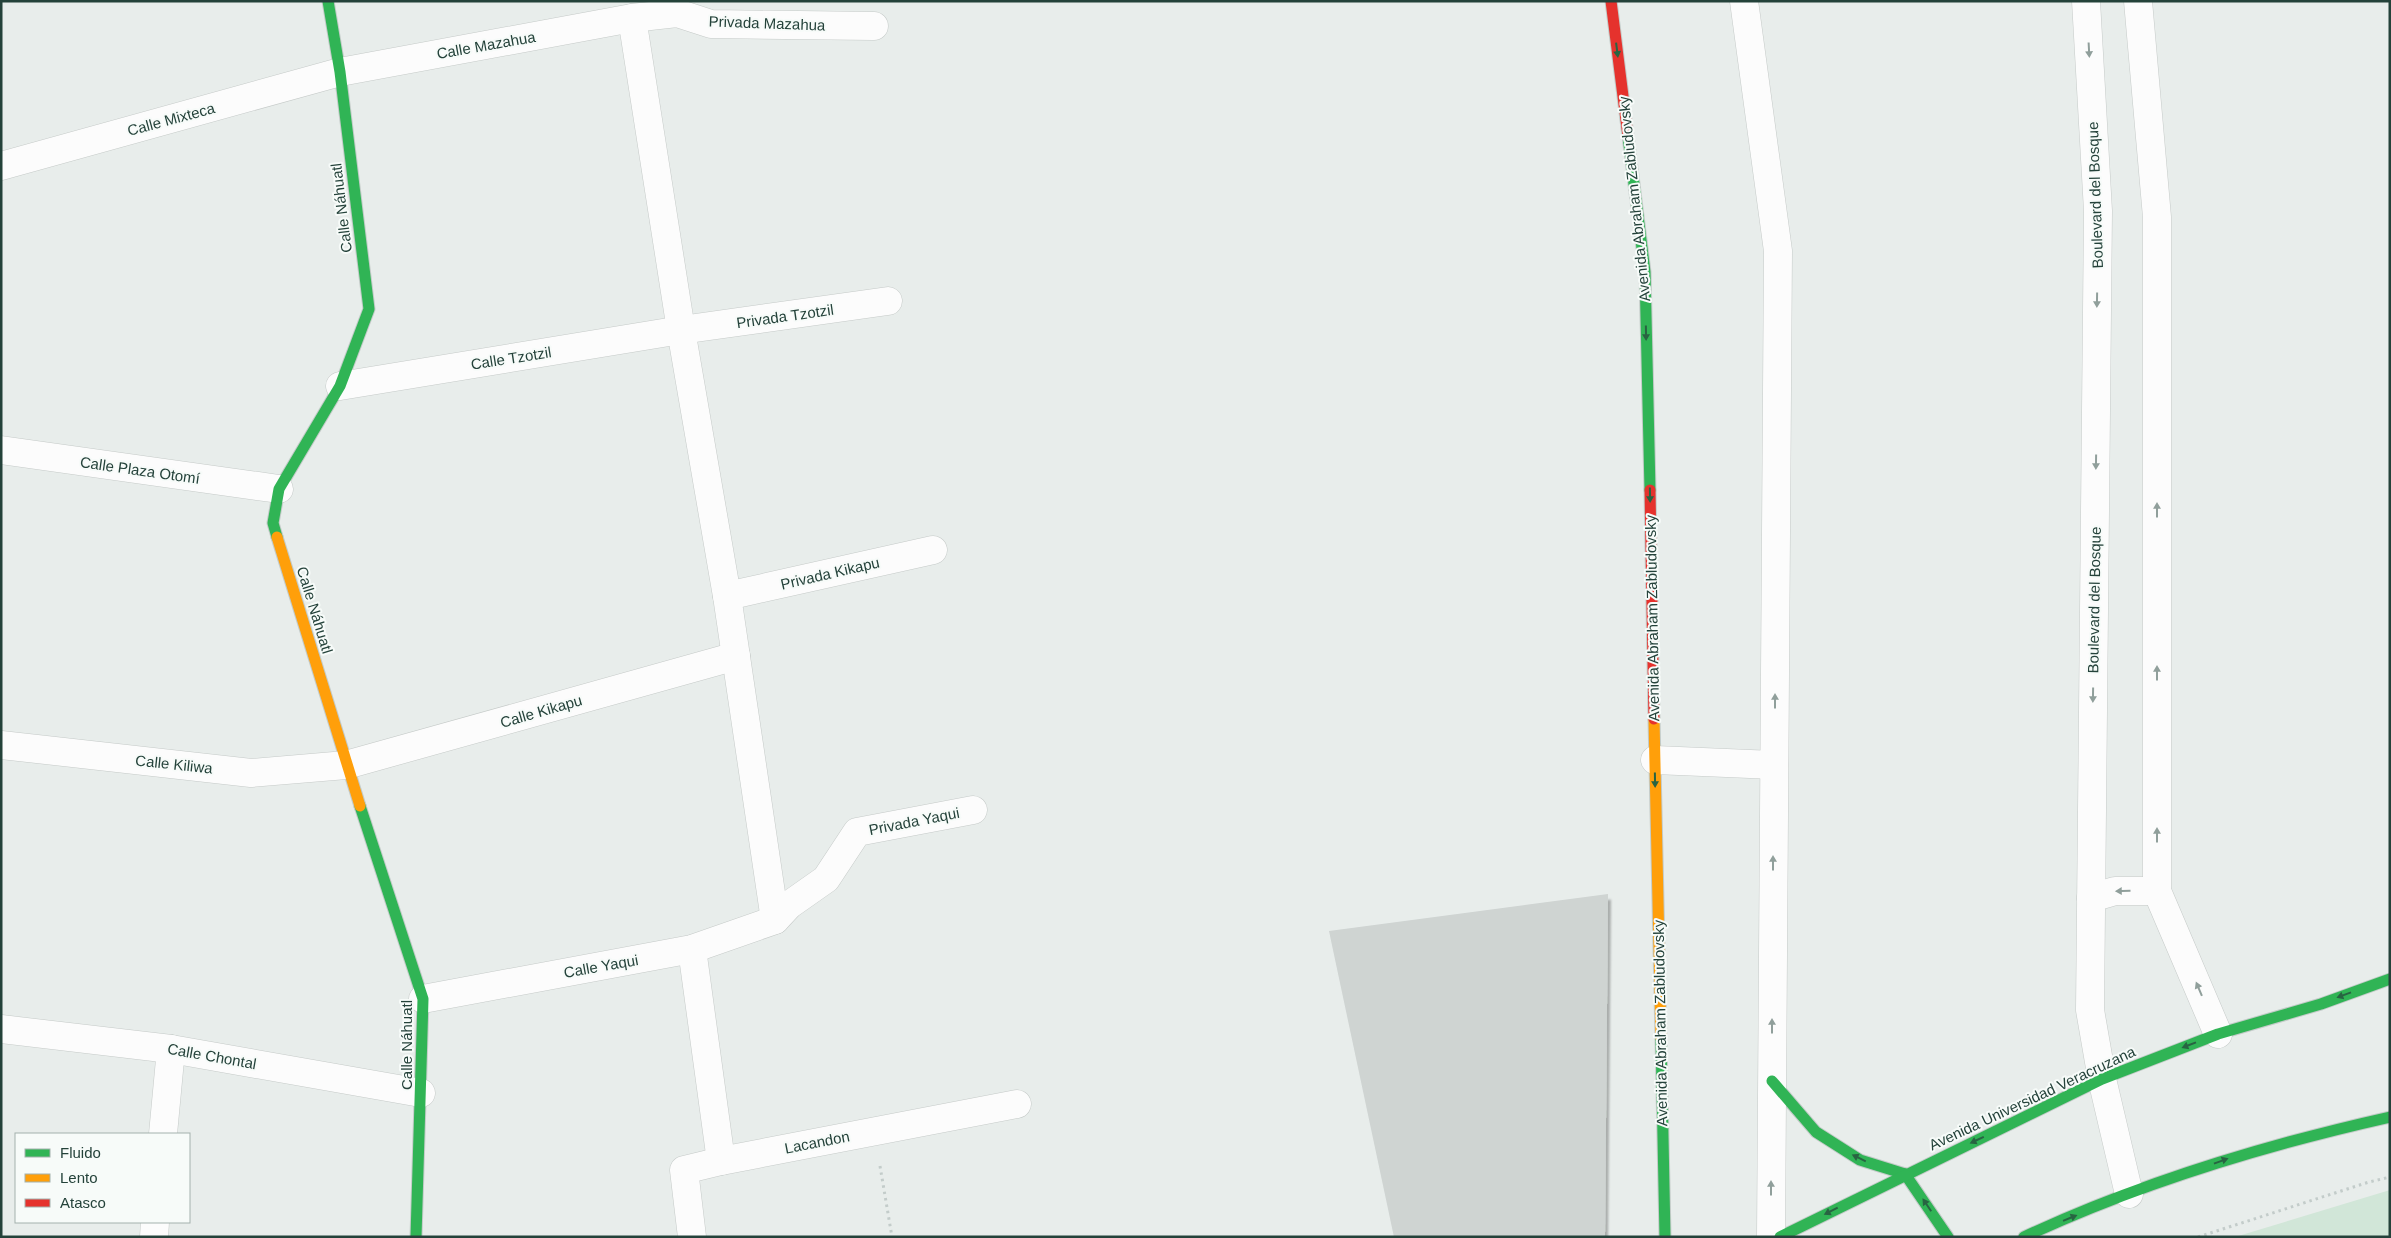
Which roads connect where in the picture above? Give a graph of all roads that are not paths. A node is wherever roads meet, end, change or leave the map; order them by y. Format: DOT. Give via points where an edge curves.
graph roads {
  1 [pos="328,1"];
  2 [pos="1611,1"];
  3 [pos="1744,1"];
  4 [pos="2086,1"];
  5 [pos="2138,1"];
  6 [pos="676,7"];
  7 [pos="632,18"];
  8 [pos="874,26"];
  9 [pos="340,72"];
  10 [pos="1,166"];
  11 [pos="888,301"];
  12 [pos="681,330"];
  13 [pos="340,386"];
  14 [pos="1,450"];
  15 [pos="279,489"];
  16 [pos="933,550"];
  17 [pos="727,596"];
  18 [pos="736,656"];
  19 [pos="1,744"];
  20 [pos="1655,760"];
  21 [pos="346,765"];
  22 [pos="1774,765"];
  23 [pos="973,810"];
  24 [pos="2156,891"];
  25 [pos="2091,898"];
  26 [pos="775,920"];
  27 [pos="692,949"];
  28 [pos="2390,979"];
  29 [pos="423,999"];
  30 [pos="1,1029"];
  31 [pos="2218,1034"];
  32 [pos="171,1049"];
  33 [pos="2102,1079"];
  34 [pos="1772,1081"];
  35 [pos="421,1093"];
  36 [pos="1016,1104"];
  37 [pos="2390,1117"];
  38 [pos="163,1133"];
  39 [pos="721,1161"];
  40 [pos="1905,1174"];
  41 [pos="2129,1194"];
  42 [pos="156,1223"];
  43 [pos="154,1237"];
  44 [pos="416,1237"];
  45 [pos="692,1237"];
  46 [pos="1665,1237"];
  47 [pos="1771,1237"];
  48 [pos="1780,1237"];
  49 [pos="1948,1237"];
  50 [pos="2024,1237"];
  1 -- 9 [label="street, Calle Náhuatl"];
  2 -- 20 [label="street, Avenida Abraham Zabludovsky, one-way" via="1645,272"];
  22 -- 3 [label="street, one-way" via="1778,251"];
  4 -- 25 [label="street, Boulevard del Bosque, one-way" via="2098,211"];
  24 -- 5 [label="street, one-way" via="2157,217"];
  6 -- 7 [label="street, Privada Mazahua"];
  6 -- 8 [label="street, Privada Mazahua" via="711,24"];
  7 -- 9 [label="street, Calle Mazahua"];
  7 -- 12 [label="street"];
  9 -- 10 [label="street, Calle Mixteca"];
  9 -- 13 [label="street, Calle Náhuatl" via="369,309"];
  11 -- 12 [label="street, Privada Tzotzil"];
  12 -- 13 [label="street, Calle Tzotzil"];
  12 -- 17 [label="street"];
  13 -- 15 [label="street, Calle Náhuatl"];
  14 -- 15 [label="street, Calle Plaza Otomí"];
  15 -- 21 [label="street, Calle Náhuatl" via="273,524"];
  16 -- 17 [label="street, Privada Kikapu"];
  17 -- 18 [label="street"];
  18 -- 21 [label="street, Calle Kikapu"];
  18 -- 26 [label="street"];
  19 -- 21 [label="street, Calle Kiliwa" via="251,773"];
  20 -- 22 [label="street"];
  20 -- 46 [label="street, Avenida Abraham Zabludovsky, one-way"];
  21 -- 29 [label="street, Calle Náhuatl"];
  34 -- 22 [label="street, one-way"];
  23 -- 26 [label="street, Privada Yaqui" via="857,832 826,879 789,905"];
  24 -- 25 [label="street, one-way" via="2115,892"];
  31 -- 24 [label="street, one-way"];
  25 -- 33 [label="street, Boulevard del Bosque" via="2090,1010"];
  26 -- 27 [label="street, Calle Yaqui"];
  27 -- 29 [label="street, Calle Yaqui"];
  27 -- 39 [label="street"];
  28 -- 31 [label="street, Avenida Universidad Veracruzana, one-way" via="2321,1004"];
  29 -- 35 [label="street, Calle Náhuatl"];
  30 -- 32 [label="street, Calle Chontal"];
  31 -- 33 [label="street, Avenida Universidad Veracruzana, one-way"];
  32 -- 35 [label="street, Calle Chontal"];
  32 -- 38 [label="street"];
  33 -- 40 [label="street, Avenida Universidad Veracruzana, one-way"];
  33 -- 41 [label="street, Boulevard del Bosque"];
  40 -- 34 [label="street, one-way" via="1860,1160 1816,1132"];
  47 -- 34 [label="street, one-way"];
  35 -- 44 [label="street, Calle Náhuatl"];
  36 -- 39 [label="street, Lacandon"];
  41 -- 37 [label="street, one-way" via="2231,1157"];
  39 -- 45 [label="street, Lacandon" via="684,1170"];
  40 -- 48 [label="street, Avenida Universidad Veracruzana, one-way"];
  49 -- 40 [label="street, one-way"];
  50 -- 41 [label="street, one-way"];
  42 -- 43 [label="street"];
}
